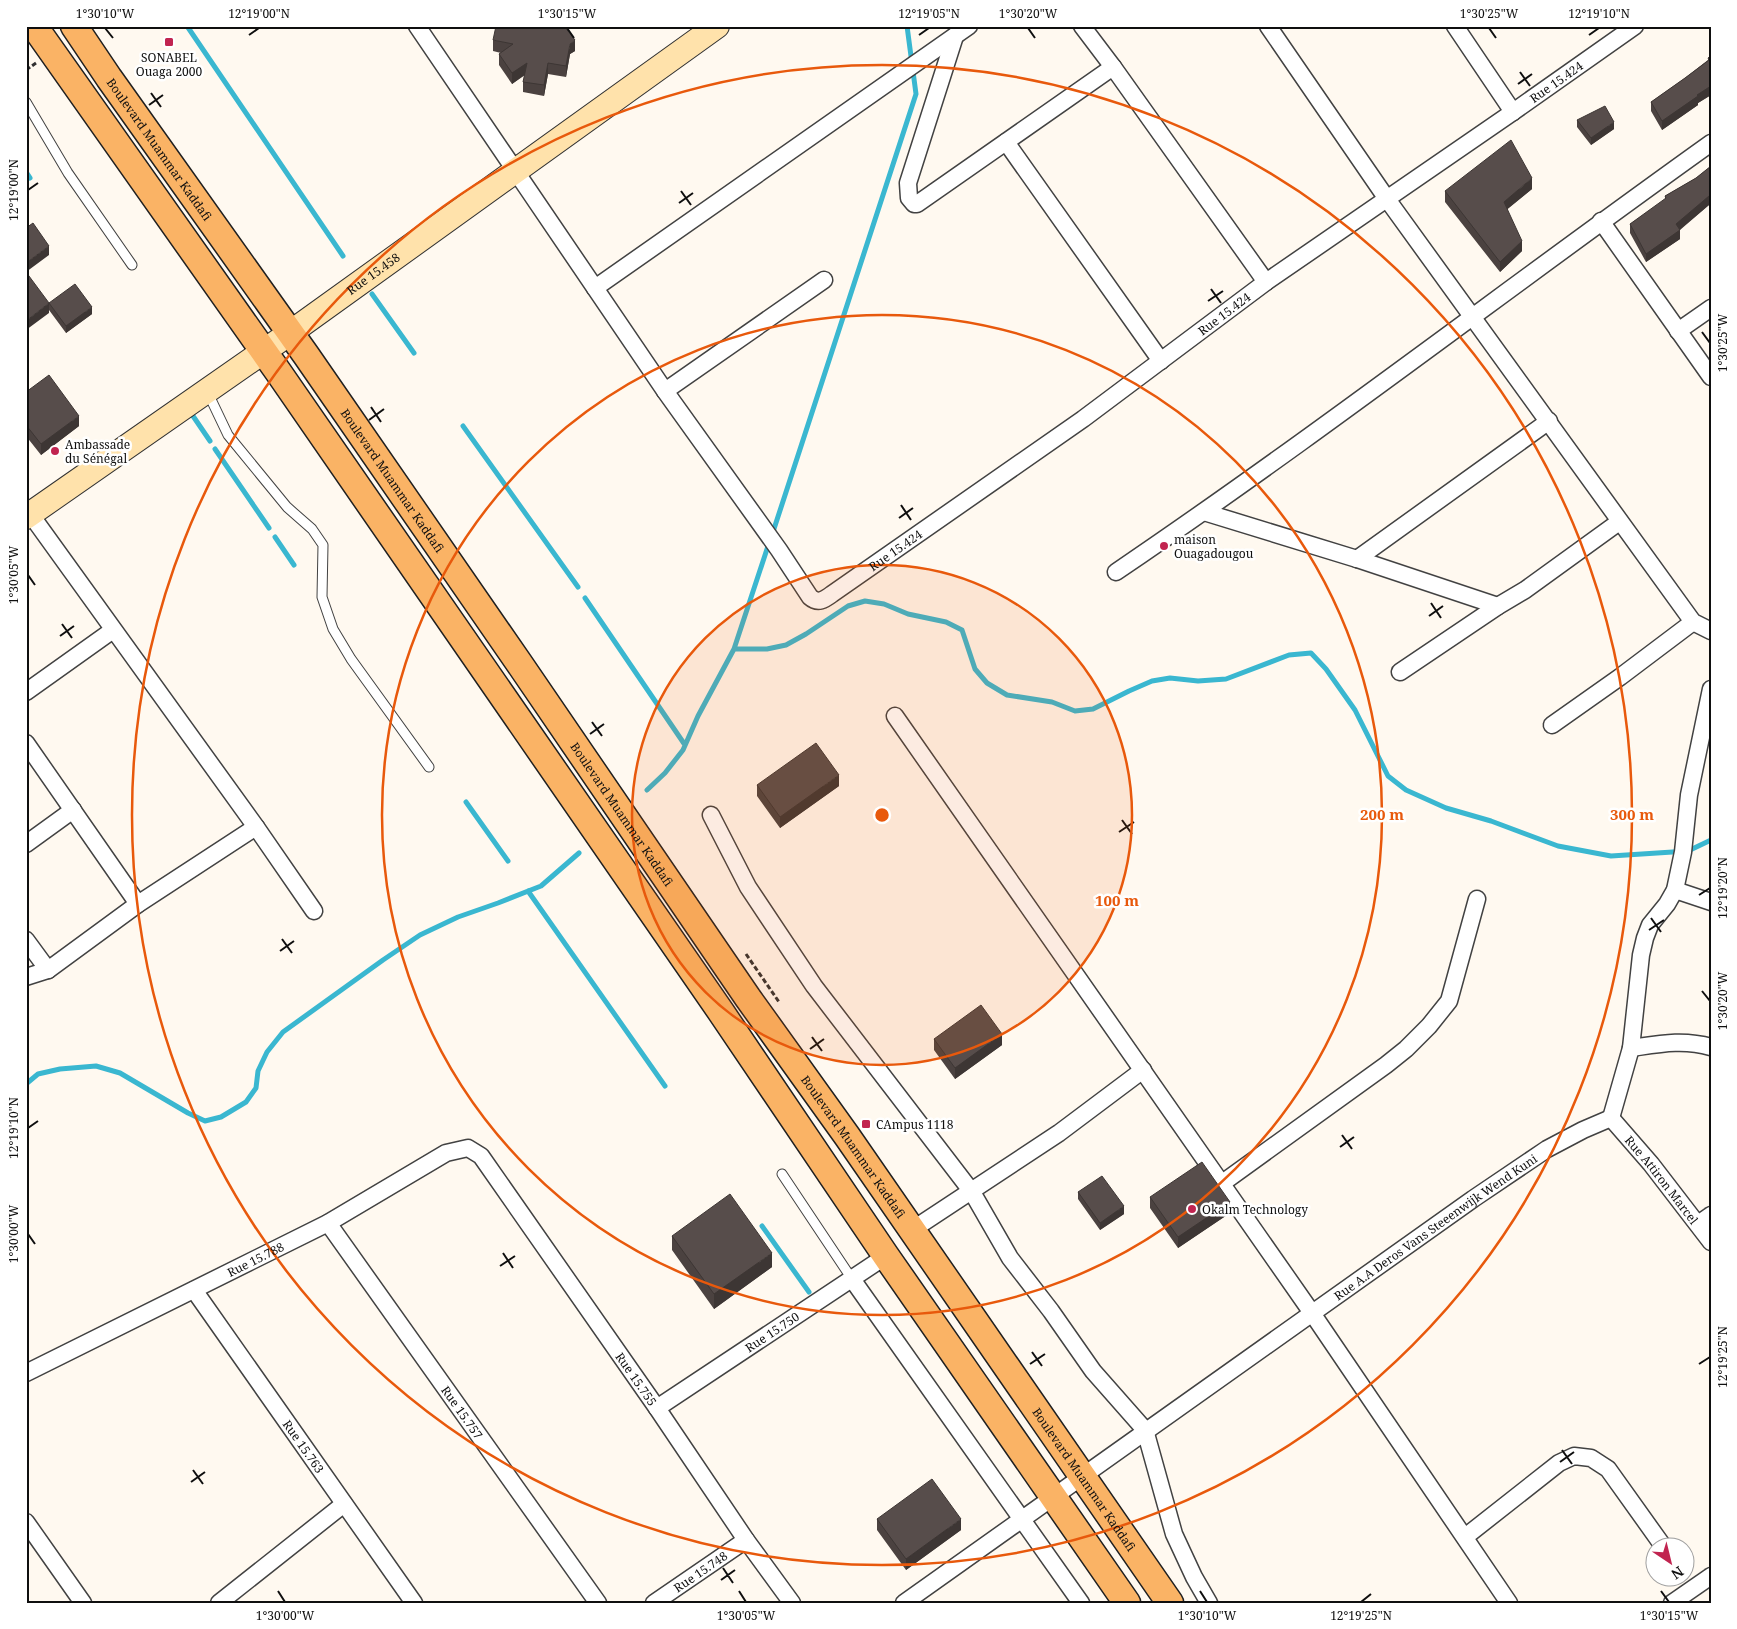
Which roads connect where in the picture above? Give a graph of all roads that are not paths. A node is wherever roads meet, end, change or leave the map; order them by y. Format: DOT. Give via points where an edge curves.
graph roads {
  1 [pos="74,26"];
  2 [pos="417,26"];
  3 [pos="716,26"];
  4 [pos="969,26"];
  5 [pos="1082,26"];
  6 [pos="1268,26"];
  7 [pos="1455,26"];
  8 [pos="1635,26"];
  9 [pos="34,29"];
  10 [pos="956,36"];
  11 [pos="1113,67"];
  12 [pos="26,102"];
  13 [pos="1513,112"];
  14 [pos="1006,142"];
  15 [pos="1711,143"];
  16 [pos="516,170"];
  17 [pos="1387,199"];
  18 [pos="1601,221"];
  19 [pos="132,265"];
  20 [pos="824,280"];
  21 [pos="1266,282"];
  22 [pos="595,288"];
  23 [pos="1711,308"];
  24 [pos="1472,316"];
  25 [pos="1678,331"];
  26 [pos="290,333"];
  27 [pos="264,351"];
  28 [pos="1161,361"];
  29 [pos="1711,377"];
  30 [pos="666,390"];
  31 [pos="207,391"];
  32 [pos="1549,421"];
  33 [pos="1204,512"];
  34 [pos="28,513"];
  35 [pos="1619,522"];
  36 [pos="1357,559"];
  37 [pos="1116,572"];
  38 [pos="1498,606"];
  39 [pos="1693,622"];
  40 [pos="113,630"];
  41 [pos="1711,631"];
  42 [pos="1400,672"];
  43 [pos="1711,689"];
  44 [pos="26,692"];
  45 [pos="895,716"];
  46 [pos="1552,725"];
  47 [pos="1707,739"];
  48 [pos="26,743"];
  49 [pos="428,767"];
  50 [pos="73,810"];
  51 [pos="711,815"];
  52 [pos="256,827"];
  53 [pos="26,844"];
  54 [pos="1675,890"];
  55 [pos="1477,899"];
  56 [pos="1711,902"];
  57 [pos="138,904"];
  58 [pos="314,911"];
  59 [pos="26,940"];
  60 [pos="48,970"];
  61 [pos="26,977"];
  62 [pos="1711,1047"];
  63 [pos="1631,1048"];
  64 [pos="1143,1070"];
  65 [pos="1611,1118"];
  66 [pos="480,1156"];
  67 [pos="782,1174"];
  68 [pos="1220,1184"];
  69 [pos="972,1192"];
  70 [pos="1704,1219"];
  71 [pos="328,1223"];
  72 [pos="912,1230"];
  73 [pos="1711,1242"];
  74 [pos="886,1256"];
  75 [pos="852,1279"];
  76 [pos="194,1290"];
  77 [pos="1312,1313"];
  78 [pos="26,1373"];
  79 [pos="657,1408"];
  80 [pos="1146,1430"];
  81 [pos="1081,1476"];
  82 [pos="1052,1497"];
  83 [pos="344,1504"];
  84 [pos="1021,1519"];
  85 [pos="26,1522"];
  86 [pos="1656,1536"];
  87 [pos="1465,1537"];
  88 [pos="746,1540"];
  89 [pos="1711,1576"];
  90 [pos="1694,1581"];
  91 [pos="1686,1586"];
  92 [pos="83,1603"];
  93 [pos="219,1603"];
  94 [pos="414,1603"];
  95 [pos="598,1603"];
  96 [pos="654,1603"];
  97 [pos="792,1603"];
  98 [pos="904,1603"];
  99 [pos="1081,1603"];
  100 [pos="1127,1603"];
  101 [pos="1170,1603"];
  102 [pos="1209,1603"];
  103 [pos="1509,1603"];
  104 [pos="1672,1603"];
  1 -- 26 [label="main road, Boulevard Muammar Kaddafi"];
  2 -- 16 [label="street"];
  3 -- 16 [label="main road, Rue 15.458"];
  4 -- 10 [label="street"];
  5 -- 11 [label="street"];
  6 -- 17 [label="street"];
  7 -- 13 [label="street"];
  8 -- 13 [label="street, Rue 15.424"];
  9 -- 27 [label="main road"];
  10 -- 14 [label="street" via="908,183 910,201 917,204"];
  10 -- 22 [label="street"];
  11 -- 14 [label="street"];
  11 -- 21 [label="street"];
  12 -- 19 [label="lane" via="68,173"];
  13 -- 17 [label="street, Rue 15.424"];
  14 -- 28 [label="street"];
  15 -- 18 [label="street"];
  16 -- 22 [label="street"];
  16 -- 26 [label="main road, Rue 15.458"];
  17 -- 21 [label="street, Rue 15.424"];
  17 -- 24 [label="street"];
  18 -- 24 [label="street"];
  18 -- 25 [label="street"];
  20 -- 30 [label="street"];
  21 -- 28 [label="street, Rue 15.424"];
  22 -- 30 [label="street"];
  23 -- 25 [label="street"];
  24 -- 32 [label="street"];
  24 -- 33 [label="street"];
  25 -- 29 [label="street"];
  26 -- 27 [label="main road, Rue 15.458"];
  26 -- 72 [label="main road, Boulevard Muammar Kaddafi" via="748,998"];
  27 -- 31 [label="main road, Rue 15.458"];
  27 -- 74 [label="main road"];
  28 -- 30 [label="street, Rue 15.424" via="920,534 826,598 816,601 810,597"];
  31 -- 34 [label="main road, Rue 15.458"];
  31 -- 49 [label="lane" via="228,435 323,545 322,597 333,629"];
  32 -- 35 [label="street"];
  32 -- 36 [label="street"];
  33 -- 36 [label="street"];
  33 -- 37 [label="street"];
  34 -- 40 [label="street"];
  35 -- 38 [label="street"];
  35 -- 39 [label="street"];
  36 -- 38 [label="street"];
  38 -- 42 [label="street"];
  39 -- 41 [label="street"];
  39 -- 46 [label="street"];
  40 -- 44 [label="street"];
  40 -- 52 [label="street"];
  43 -- 47 [label="street"];
  45 -- 64 [label="street"];
  47 -- 54 [label="street" via="1689,795"];
  48 -- 50 [label="street"];
  50 -- 53 [label="street"];
  50 -- 57 [label="street"];
  51 -- 69 [label="street" via="748,887 814,986"];
  52 -- 57 [label="street"];
  52 -- 58 [label="street"];
  54 -- 56 [label="street"];
  54 -- 63 [label="street" via="1650,925 1641,954"];
  55 -- 68 [label="street" via="1449,1001 1429,1026 1386,1065"];
  57 -- 60 [label="street"];
  59 -- 60 [label="street"];
  60 -- 61 [label="street"];
  62 -- 63 [label="street" via="1694,1042 1667,1042"];
  63 -- 65 [label="street"];
  64 -- 68 [label="street"];
  64 -- 69 [label="street"];
  65 -- 70 [label="street, Rue Attiron Marcel"];
  65 -- 77 [label="street, Rue A.A Deros Vans Steeenwijk Wend Kuni" via="1547,1149"];
  66 -- 71 [label="street, Rue 15.788" via="468,1148 446,1153"];
  66 -- 79 [label="street, Rue 15.755"];
  67 -- 75 [label="lane"];
  68 -- 77 [label="street"];
  69 -- 72 [label="street"];
  69 -- 80 [label="street" via="1010,1258 1093,1371"];
  70 -- 73 [label="street, Rue Attiron Marcel"];
  71 -- 76 [label="street, Rue 15.788"];
  71 -- 95 [label="street, Rue 15.757"];
  72 -- 81 [label="main road, Boulevard Muammar Kaddafi"];
  74 -- 75 [label="street, Rue 15.750"];
  74 -- 82 [label="main road"];
  75 -- 79 [label="street, Rue 15.750"];
  75 -- 84 [label="street"];
  76 -- 78 [label="street, Rue 15.788"];
  76 -- 83 [label="street, Rue 15.763"];
  77 -- 80 [label="street, Rue A.A Deros Vans Steeenwijk Wend Kuni"];
  77 -- 87 [label="street"];
  79 -- 88 [label="street, Rue 15.755"];
  80 -- 81 [label="street, Rue A.A Deros Vans Steeenwijk Wend Kuni"];
  80 -- 102 [label="street" via="1174,1534"];
  81 -- 82 [label="street, Rue A.A Deros Vans Steeenwijk Wend Kuni"];
  81 -- 101 [label="main road, Boulevard Muammar Kaddafi"];
  82 -- 84 [label="street, Rue A.A Deros Vans Steeenwijk Wend Kuni"];
  82 -- 100 [label="main road"];
  83 -- 93 [label="street"];
  83 -- 94 [label="street, Rue 15.763"];
  84 -- 98 [label="street, Rue A.A Deros Vans Steeenwijk Wend Kuni"];
  84 -- 99 [label="street"];
  85 -- 92 [label="street"];
  86 -- 87 [label="street" via="1608,1469 1591,1458 1574,1456 1558,1462"];
  87 -- 103 [label="street"];
  88 -- 96 [label="street, Rue 15.748"];
  88 -- 97 [label="street, Rue 15.755"];
  89 -- 90 [label="street"];
  91 -- 104 [label="street"];
}
